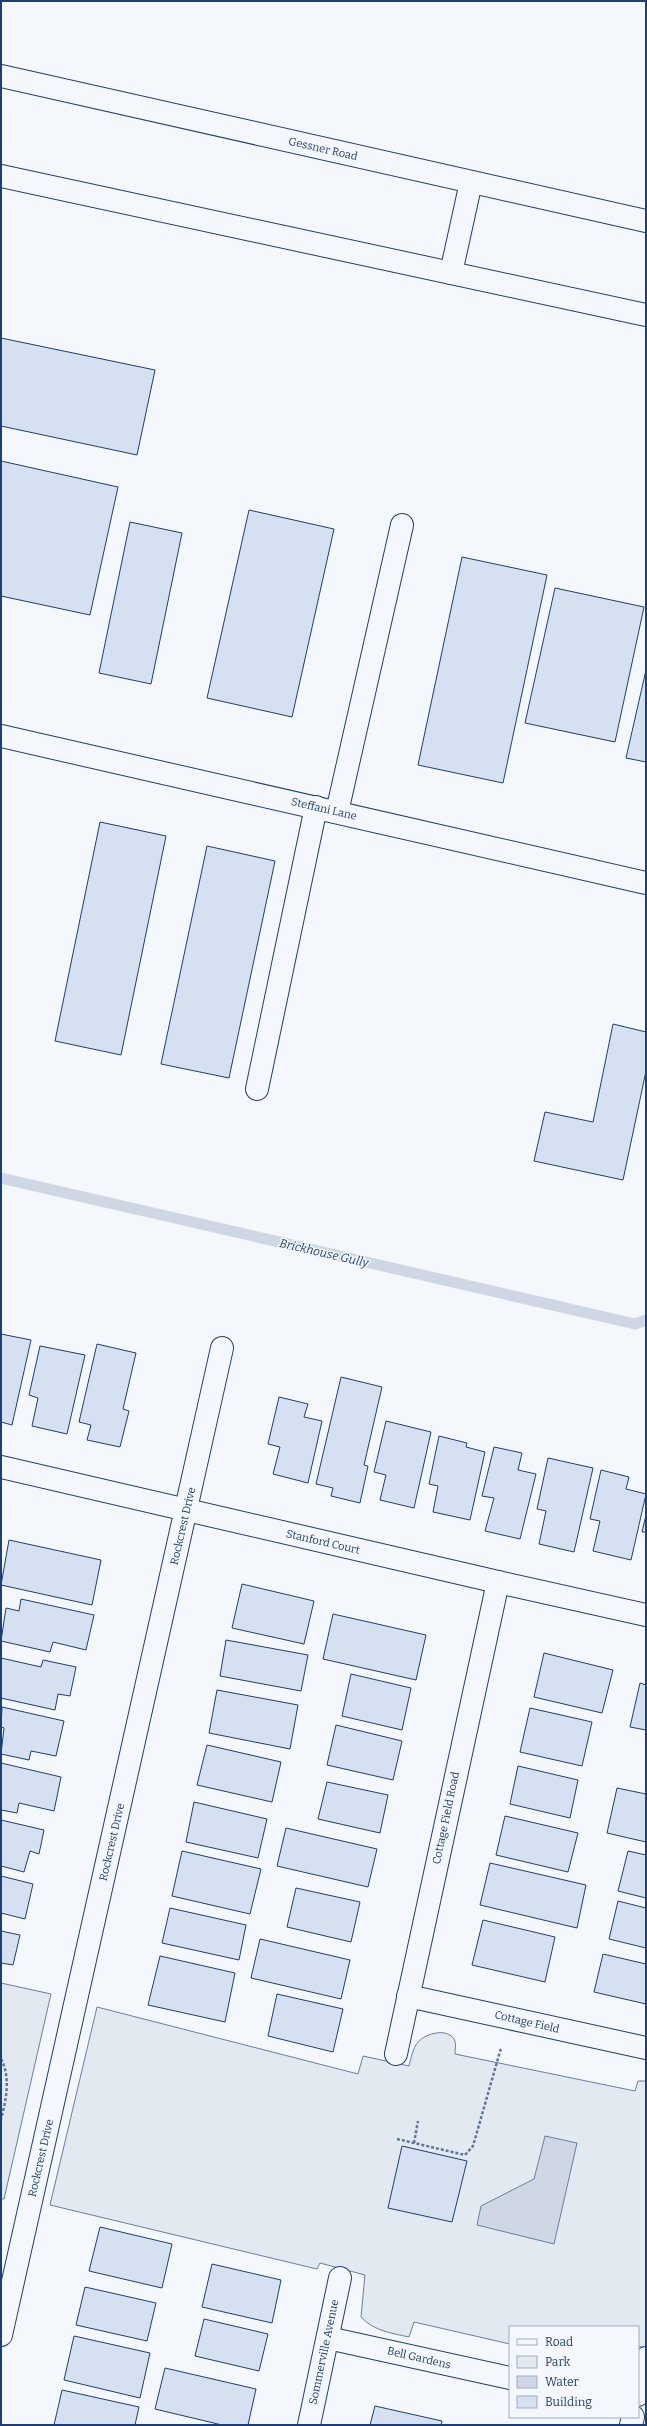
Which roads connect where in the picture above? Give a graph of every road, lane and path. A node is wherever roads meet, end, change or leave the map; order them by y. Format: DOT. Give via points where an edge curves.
graph roads {
  1 [pos="1,76"];
  2 [pos="1,176"];
  3 [pos="471,182"];
  4 [pos="646,221"];
  5 [pos="451,273"];
  6 [pos="646,315"];
  7 [pos="402,525"];
  8 [pos="1,736"];
  9 [pos="316,807"];
  10 [pos="337,812"];
  11 [pos="646,882"];
  12 [pos="257,1089"];
  13 [pos="222,1348"];
  14 [pos="1,1467"];
  15 [pos="186,1510"];
  16 [pos="498,1582"];
  17 [pos="646,1615"];
  18 [pos="408,1996"];
  19 [pos="510,2018"];
  20 [pos="646,2048"];
  21 [pos="396,2054"];
  22 [pos="1,2059"];
  23 [pos="1,2119"];
  24 [pos="418,2121"];
  25 [pos="398,2139"];
  26 [pos="414,2143"];
  27 [pos="340,2278"];
  28 [pos="1,2336"];
  29 [pos="328,2338"];
  30 [pos="646,2358"];
  31 [pos="509,2378"];
  32 [pos="639,2390"];
  33 [pos="309,2425"];
  1 -- 3 [label="street, Gessner Road"];
  2 -- 5 [label="street"];
  3 -- 4 [label="street, Gessner Road"];
  3 -- 5 [label="street"];
  5 -- 6 [label="street"];
  7 -- 10 [label="street"];
  8 -- 9 [label="street, Steffani Lane"];
  9 -- 10 [label="street, Steffani Lane"];
  9 -- 12 [label="street"];
  10 -- 11 [label="street, Steffani Lane"];
  13 -- 15 [label="street, Rockcrest Drive"];
  14 -- 15 [label="street, Stanford Court"];
  15 -- 16 [label="street, Stanford Court"];
  15 -- 28 [label="street, Rockcrest Drive"];
  16 -- 17 [label="street, Stanford Court"];
  16 -- 18 [label="street, Cottage Field Road"];
  18 -- 19 [label="street, Cottage Field"];
  18 -- 21 [label="street, Cottage Field Road"];
  19 -- 20 [label="street, Cottage Field"];
  19 -- 26 [label="path" via="473,2146 465,2155"];
  22 -- 23 [label="path" via="6,2083 6,2103"];
  24 -- 26 [label="path"];
  25 -- 26 [label="path"];
  27 -- 29 [label="street, Sommerville Avenue"];
  29 -- 31 [label="street, Bell Gardens"];
  29 -- 33 [label="street, Sommerville Avenue"];
  30 -- 32 [label="street"];
}
